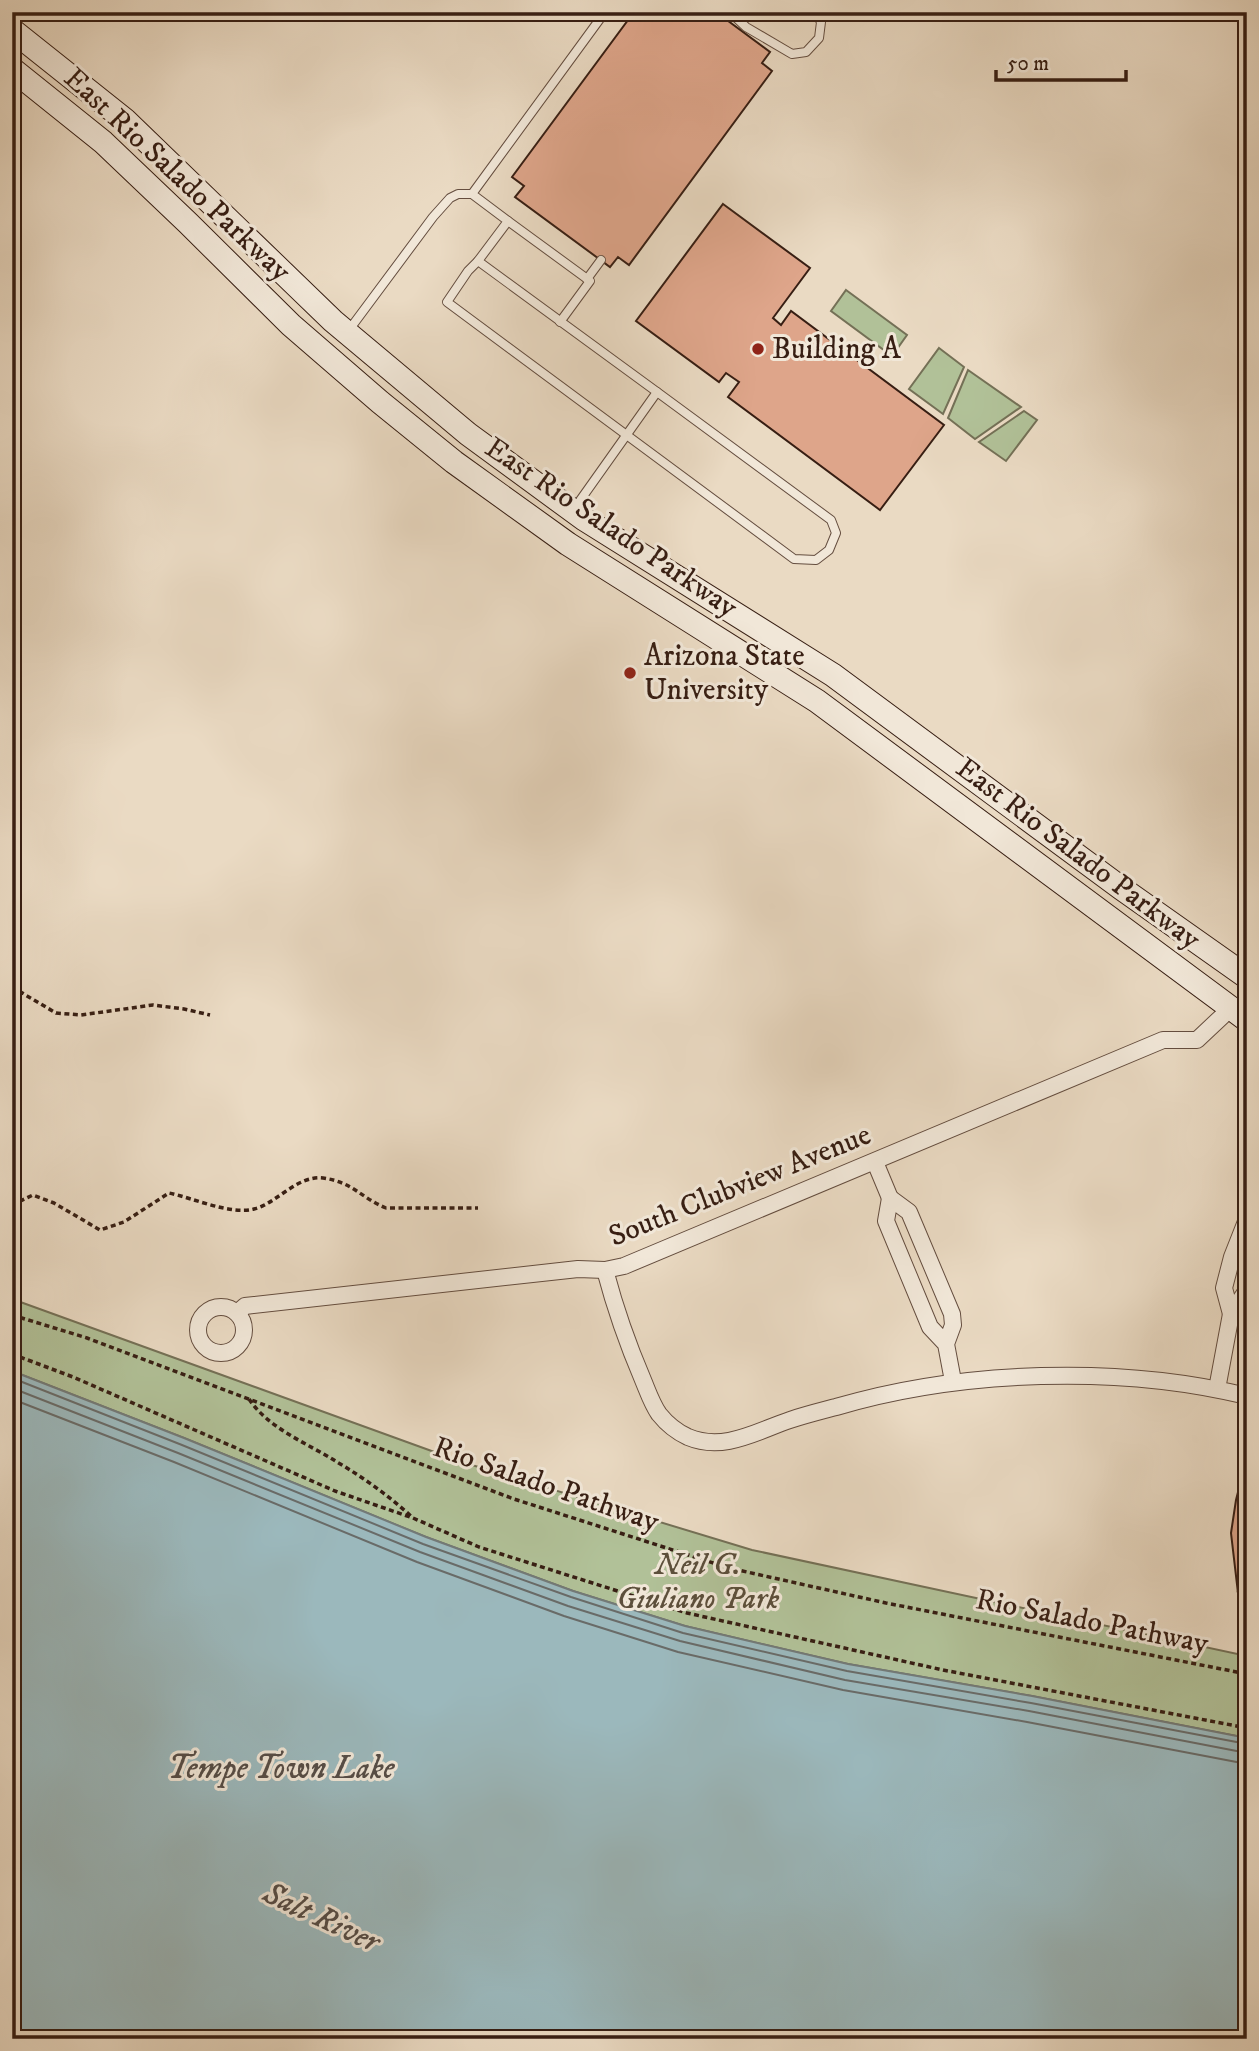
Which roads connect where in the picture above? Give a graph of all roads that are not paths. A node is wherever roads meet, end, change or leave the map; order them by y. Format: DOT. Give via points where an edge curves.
graph roads {
  1 [pos="605,12"];
  2 [pos="730,12"];
  3 [pos="815,12"];
  4 [pos="12,30"];
  5 [pos="12,69"];
  6 [pos="472,194"];
  7 [pos="508,221"];
  8 [pos="601,260"];
  9 [pos="478,261"];
  10 [pos="587,279"];
  11 [pos="560,322"];
  12 [pos="347,333"];
  13 [pos="657,392"];
  14 [pos="626,435"];
  15 [pos="572,511"];
  16 [pos="1247,977"];
  17 [pos="1239,1014"];
  18 [pos="875,1162"];
  19 [pos="890,1198"];
  20 [pos="1247,1219"];
  21 [pos="605,1270"];
  22 [pos="1247,1290"];
  23 [pos="236,1313"];
  24 [pos="1231,1314"];
  25 [pos="946,1344"];
  26 [pos="953,1381"];
  27 [pos="1217,1389"];
  28 [pos="1247,1396"];
  1 -- 6 [label="lane"];
  2 -- 3 [label="lane" via="792,54 806,52 819,38 821,22"];
  4 -- 12 [label="main road, East Rio Salado Parkway" via="125,120"];
  5 -- 17 [label="main road, East Rio Salado Parkway" via="103,142 291,325 454,462 603,566 827,708"];
  6 -- 7 [label="lane"];
  6 -- 12 [label="lane" via="450,198"];
  7 -- 9 [label="lane"];
  7 -- 10 [label="lane"];
  8 -- 10 [label="lane"];
  9 -- 11 [label="lane"];
  9 -- 14 [label="lane" via="447,302"];
  10 -- 11 [label="lane" via="590,281"];
  11 -- 13 [label="lane"];
  12 -- 15 [label="main road, East Rio Salado Parkway" via="468,434"];
  13 -- 14 [label="lane"];
  13 -- 14 [label="lane" via="831,520 836,533 829,550 816,560 794,558"];
  14 -- 15 [label="lane"];
  15 -- 16 [label="main road, East Rio Salado Parkway" via="833,675"];
  17 -- 18 [label="street, South Clubview Avenue" via="1196,1040 1163,1040"];
  18 -- 19 [label="street"];
  18 -- 21 [label="street, South Clubview Avenue"];
  19 -- 25 [label="street" via="886,1221 930,1327"];
  19 -- 25 [label="street" via="909,1212 952,1314"];
  20 -- 24 [label="street" via="1224,1288"];
  21 -- 23 [label="street, South Clubview Avenue" via="578,1269 246,1306"];
  21 -- 26 [label="street" via="614,1306 654,1406 670,1426 698,1440 728,1442 852,1402"];
  22 -- 24 [label="street"];
  24 -- 27 [label="street"];
  25 -- 26 [label="street"];
  26 -- 27 [label="street" via="1075,1377"];
  27 -- 28 [label="street"];
}
